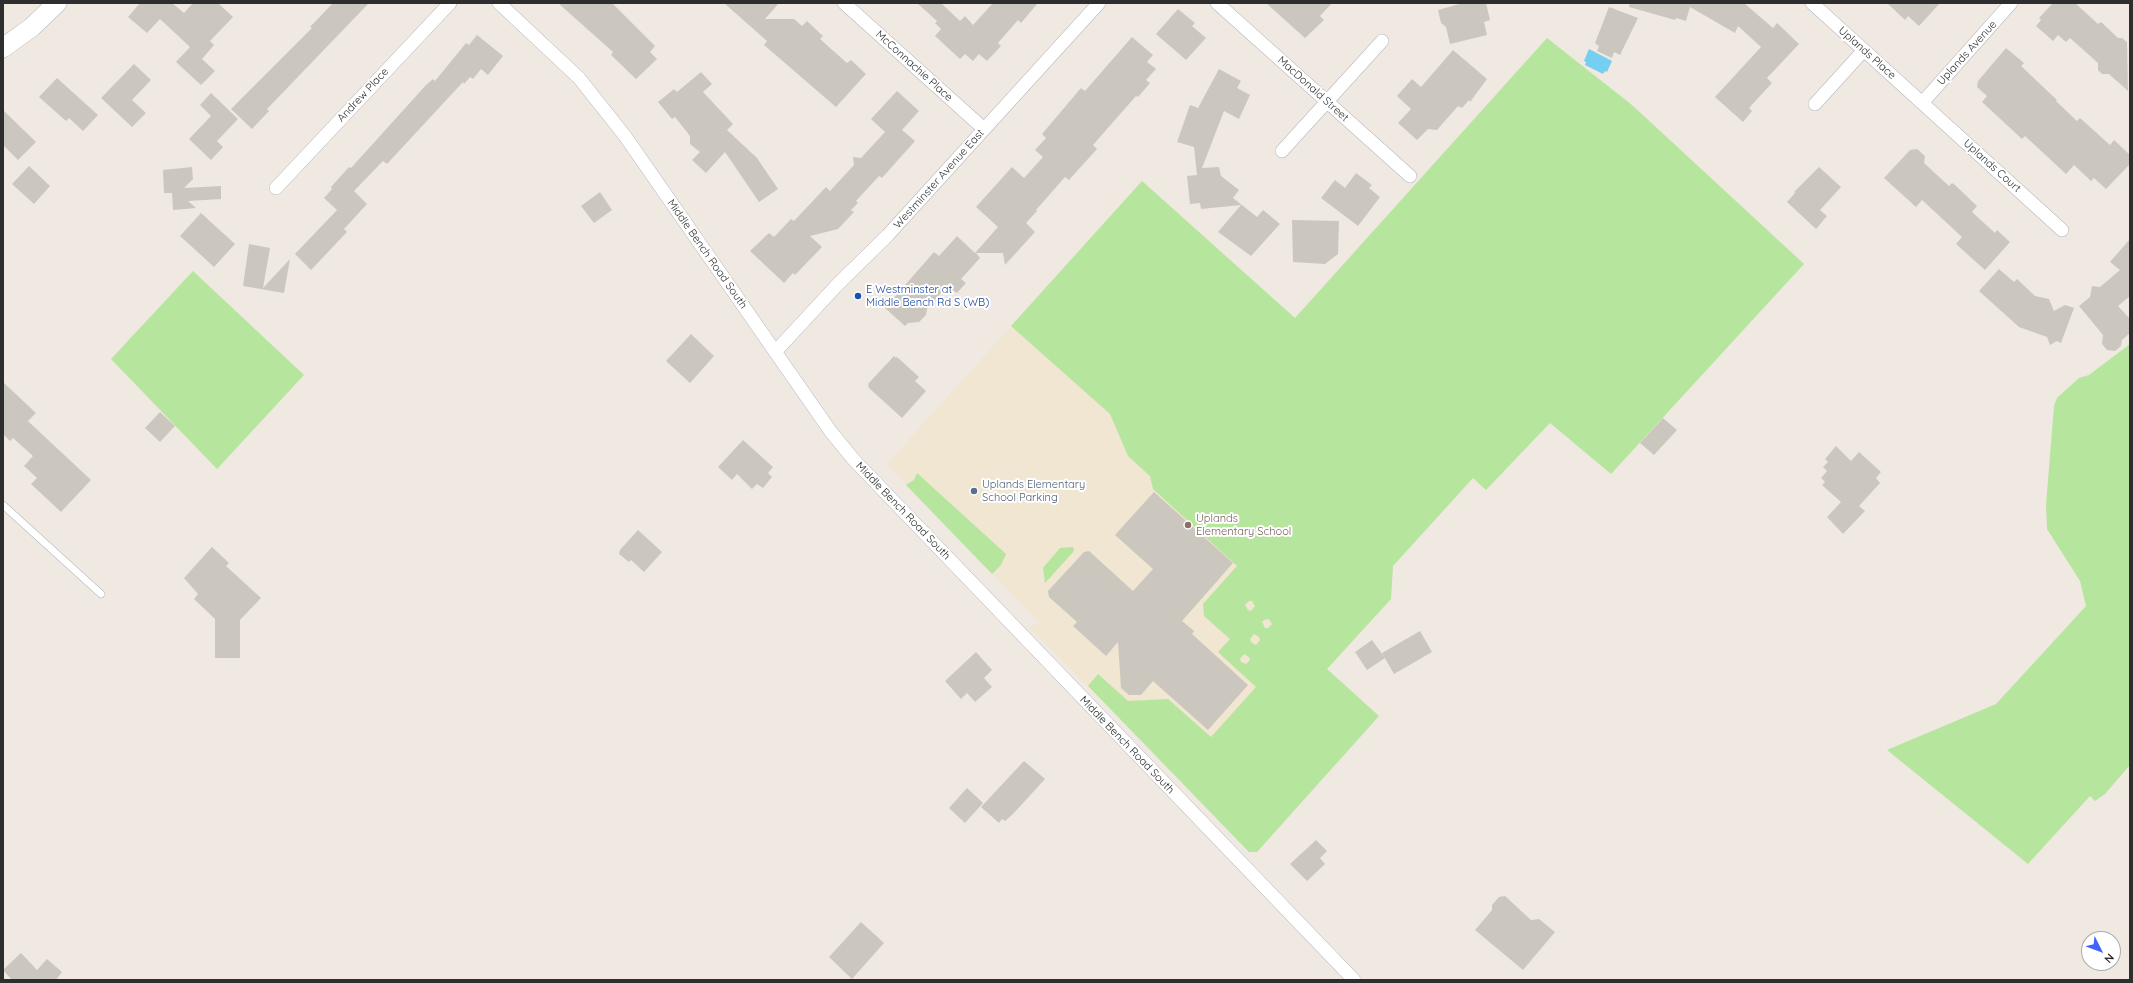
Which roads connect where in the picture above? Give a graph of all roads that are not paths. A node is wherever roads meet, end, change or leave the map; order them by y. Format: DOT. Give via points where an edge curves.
graph roads {
  1 [pos="57,3"];
  2 [pos="450,3"];
  3 [pos="499,3"];
  4 [pos="844,3"];
  5 [pos="1099,3"];
  6 [pos="1217,3"];
  7 [pos="1812,3"];
  8 [pos="2012,3"];
  9 [pos="1382,41"];
  10 [pos="3,48"];
  11 [pos="1864,50"];
  12 [pos="1326,101"];
  13 [pos="1922,103"];
  14 [pos="1815,104"];
  15 [pos="984,129"];
  16 [pos="1282,151"];
  17 [pos="1410,176"];
  18 [pos="276,188"];
  19 [pos="2062,230"];
  20 [pos="776,352"];
  21 [pos="3,505"];
  22 [pos="101,594"];
  23 [pos="1354,980"];
  1 -- 10 [label="main road" via="32,27"];
  2 -- 18 [label="street, Andrew Place"];
  3 -- 20 [label="street, Middle Bench Road South" via="596,97 626,136"];
  4 -- 15 [label="street, McConnachie Place"];
  5 -- 15 [label="street, Westminster Avenue East"];
  6 -- 12 [label="street, MacDonald Street"];
  7 -- 11 [label="street, Uplands Place"];
  8 -- 13 [label="street, Uplands Avenue"];
  9 -- 12 [label="street"];
  11 -- 13 [label="street, Uplands Place"];
  11 -- 14 [label="street"];
  12 -- 16 [label="street"];
  12 -- 17 [label="street, MacDonald Street"];
  13 -- 19 [label="street, Uplands Court"];
  15 -- 20 [label="street, Westminster Avenue East" via="887,236 838,284"];
  20 -- 23 [label="street, Middle Bench Road South" via="831,432 854,460"];
  21 -- 22 [label="lane"];
}
